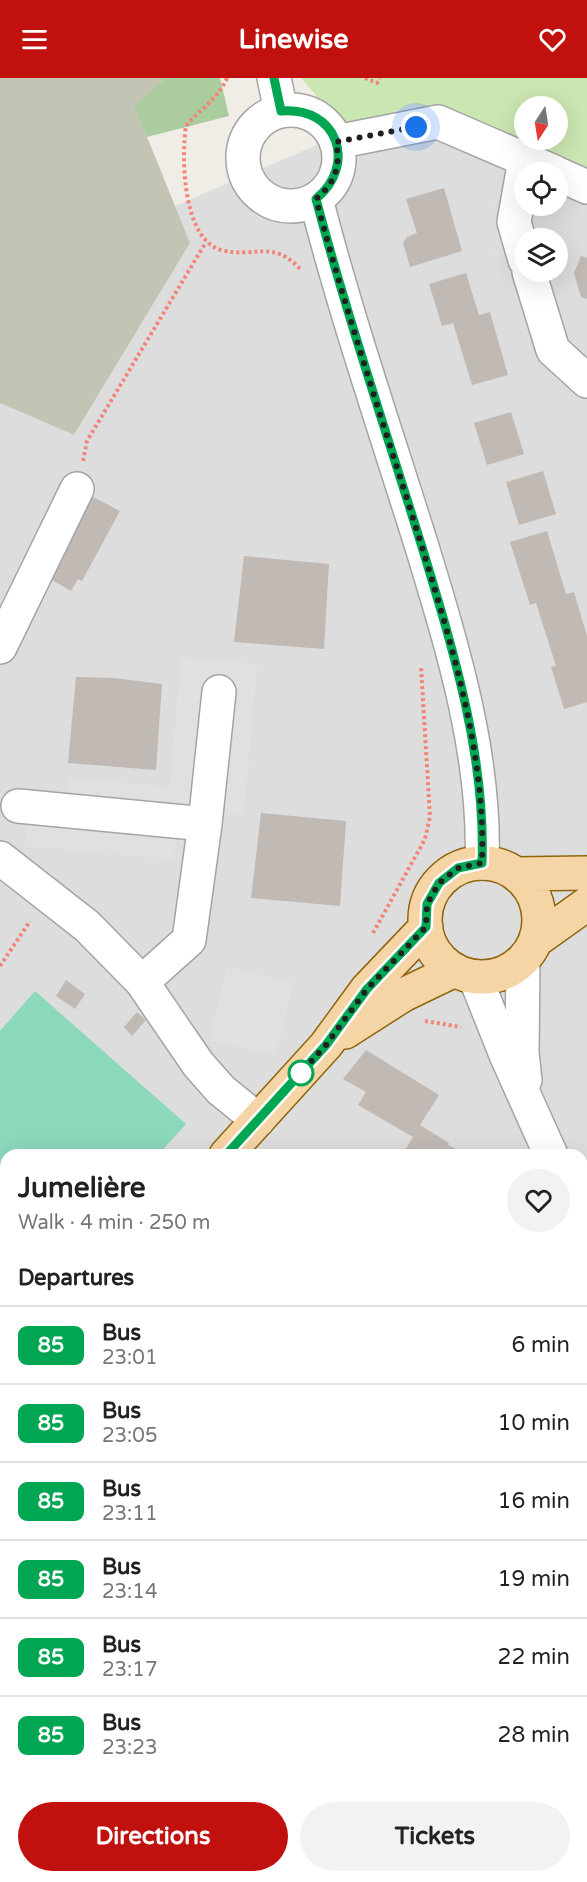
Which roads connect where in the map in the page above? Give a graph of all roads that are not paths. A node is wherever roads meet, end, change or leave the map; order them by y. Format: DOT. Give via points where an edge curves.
graph roads {
  1 [pos="274,78"];
  2 [pos="281,111"];
  3 [pos="336,142"];
  4 [pos="530,162"];
  5 [pos="568,179"];
  6 [pos="587,187"];
  7 [pos="316,199"];
  8 [pos="532,282"];
  9 [pos="586,384"];
  10 [pos="77,489"];
  11 [pos="0,646"];
  12 [pos="219,692"];
  13 [pos="18,806"];
  14 [pos="205,824"];
  15 [pos="0,858"];
  16 [pos="482,863"];
  17 [pos="587,873"];
  18 [pos="516,874"];
  19 [pos="587,904"];
  20 [pos="426,927"];
  21 [pos="529,950"];
  22 [pos="465,974"];
  23 [pos="142,982"];
  24 [pos="326,1045"];
  25 [pos="527,1097"];
  26 [pos="258,1120"];
  27 [pos="231,1149"];
  28 [pos="549,1149"];
  1 -- 2 [label="street"];
  2 -- 3 [label="street" via="295,110 321,120"];
  2 -- 7 [label="street" via="265,117 253,128 244,151 246,176 255,190 284,206"];
  3 -- 4 [label="street" via="438,122"];
  3 -- 7 [label="street" via="336,175"];
  5 -- 6 [label="street"];
  7 -- 16 [label="street" via="442,615 477,764 483,820"];
  8 -- 9 [label="street" via="553,350"];
  10 -- 11 [label="street"];
  12 -- 14 [label="street"];
  13 -- 14 [label="street"];
  14 -- 23 [label="street" via="189,940"];
  15 -- 23 [label="street" via="87,926"];
  16 -- 18 [label="main road"];
  16 -- 20 [label="main road" via="458,868 439,883 427,904"];
  17 -- 18 [label="main road"];
  18 -- 21 [label="main road" via="527,885 539,912"];
  19 -- 21 [label="main road"];
  20 -- 22 [label="main road" via="435,952"];
  20 -- 24 [label="main road" via="367,989"];
  21 -- 22 [label="main road" via="501,974"];
  21 -- 25 [label="street" via="522,1053"];
  22 -- 24 [label="main road" via="403,995"];
  22 -- 25 [label="street"];
  23 -- 26 [label="street" via="198,1065"];
  24 -- 26 [label="main road"];
  25 -- 28 [label="street"];
  26 -- 27 [label="main road"];
}
